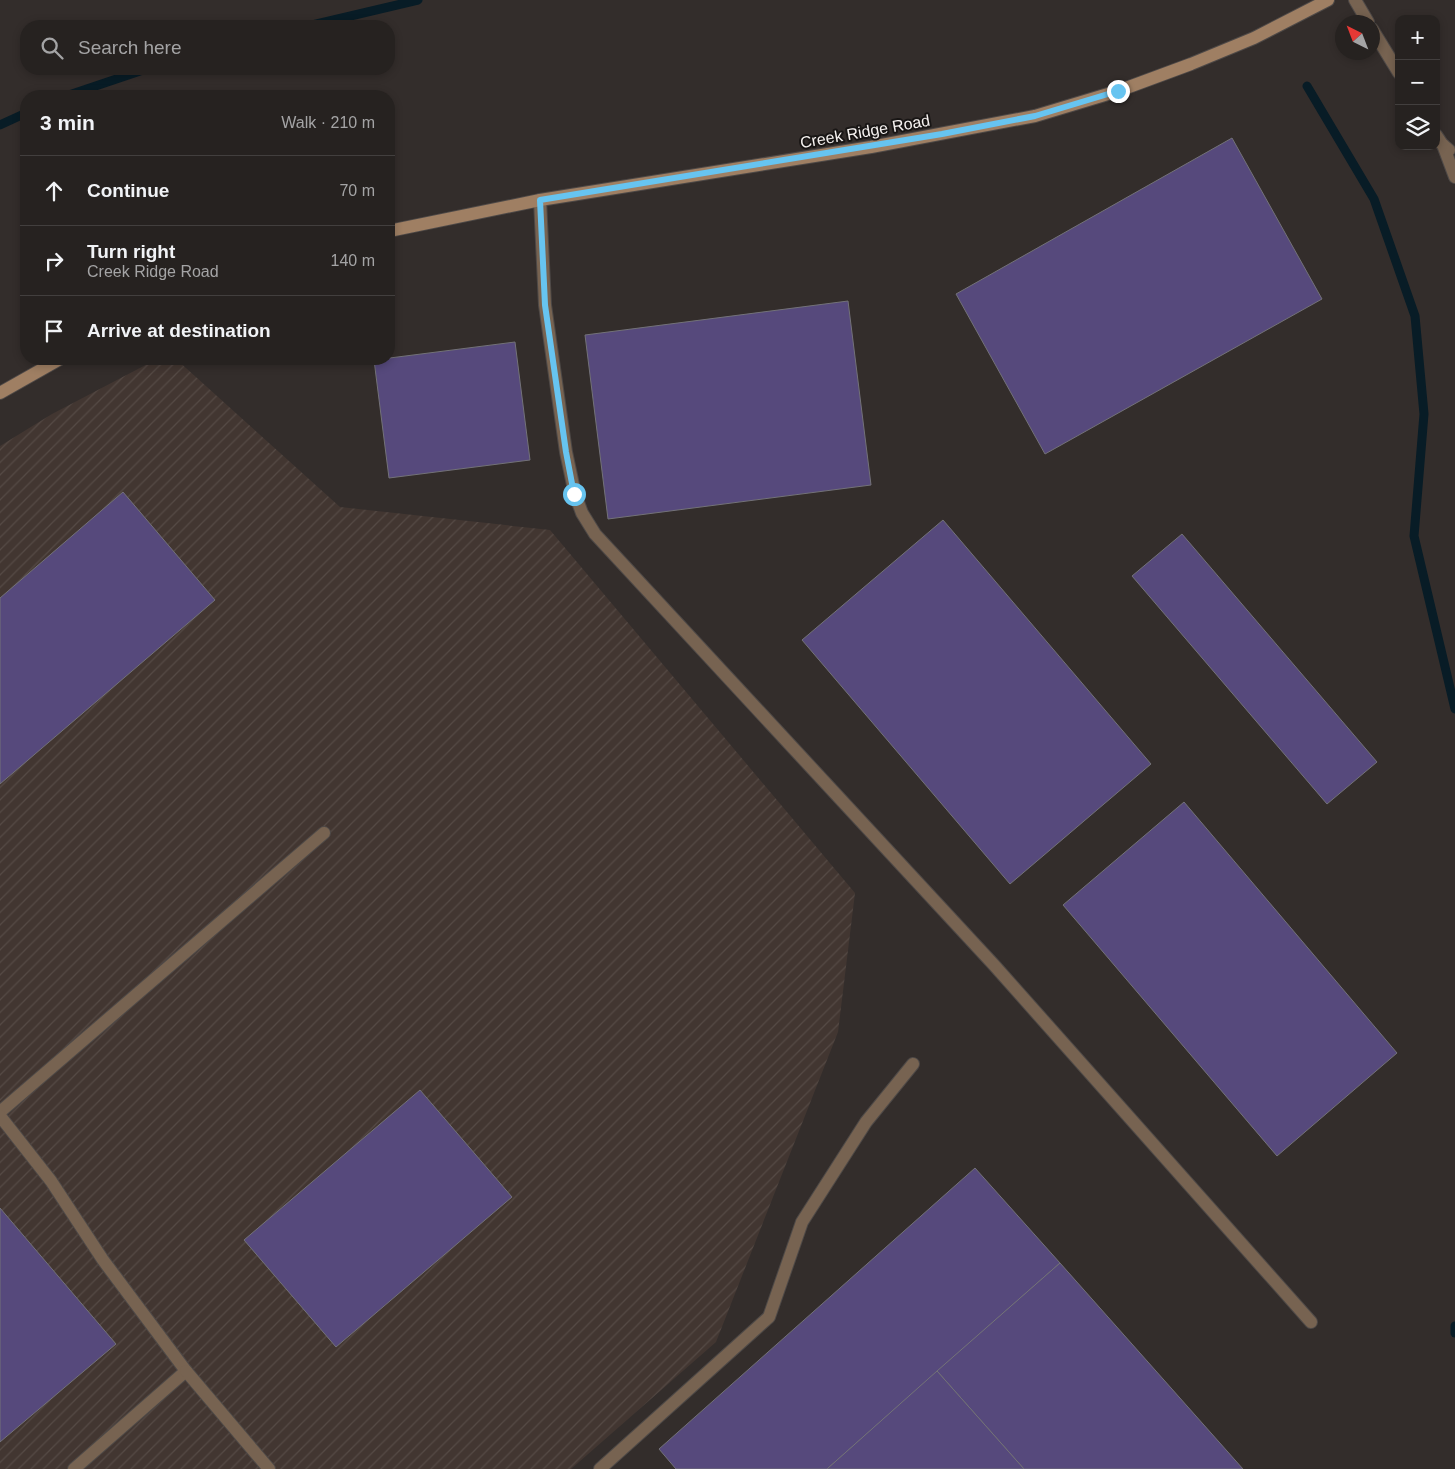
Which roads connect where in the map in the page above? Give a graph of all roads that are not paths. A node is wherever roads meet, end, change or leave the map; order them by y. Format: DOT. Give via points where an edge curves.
graph roads {
  1 [pos="1328,0"];
  2 [pos="1355,0"];
  3 [pos="1364,15"];
  4 [pos="1380,42"];
  5 [pos="1395,66"];
  6 [pos="1440,141"];
  7 [pos="1440,142"];
  8 [pos="1455,155"];
  9 [pos="1455,177"];
  10 [pos="540,200"];
  11 [pos="395,230"];
  12 [pos="49,365"];
  13 [pos="0,393"];
  14 [pos="324,833"];
  15 [pos="913,1064"];
  16 [pos="0,1112"];
  17 [pos="0,1116"];
  18 [pos="1311,1322"];
  19 [pos="186,1371"];
  20 [pos="74,1469"];
  21 [pos="269,1469"];
  22 [pos="600,1469"];
  1 -- 10 [label="main road, Creek Ridge Road" via="1254,38 1191,64 1118,91 1035,116 871,147"];
  2 -- 3 [label="lane"];
  4 -- 5 [label="lane"];
  6 -- 8 [label="lane"];
  7 -- 9 [label="lane"];
  10 -- 11 [label="main road, Creek Ridge Road"];
  10 -- 18 [label="lane" via="545,305 566,452 574,494 595,534 994,965"];
  12 -- 13 [label="main road"];
  14 -- 16 [label="lane"];
  15 -- 22 [label="lane" via="866,1122 802,1222 769,1317"];
  17 -- 19 [label="lane"];
  19 -- 20 [label="lane"];
  19 -- 21 [label="lane"];
}
